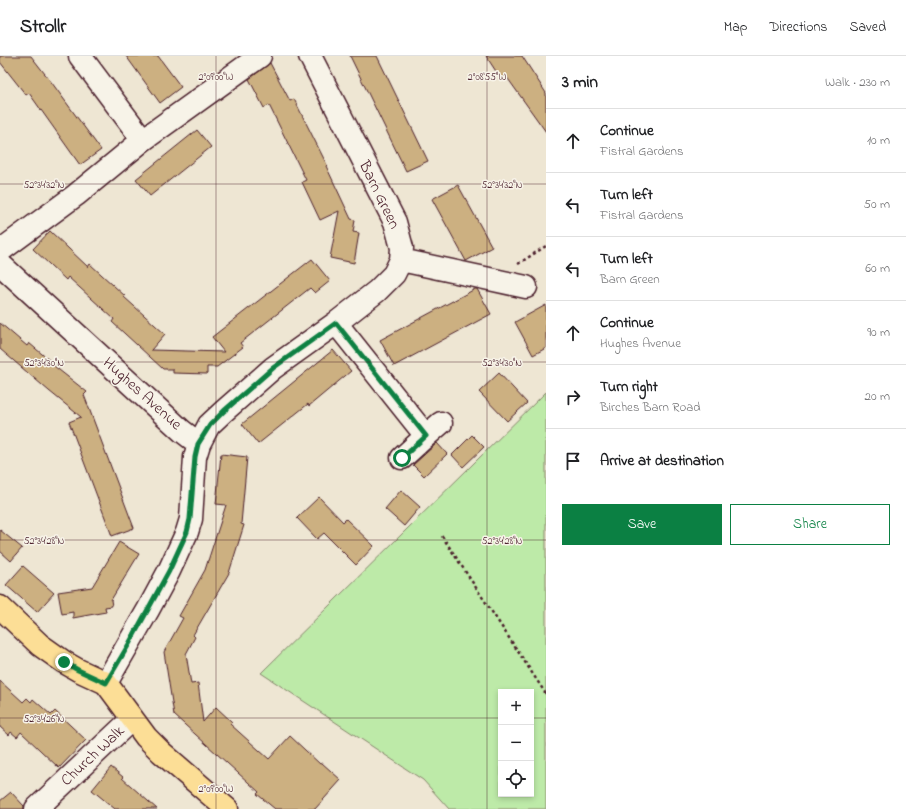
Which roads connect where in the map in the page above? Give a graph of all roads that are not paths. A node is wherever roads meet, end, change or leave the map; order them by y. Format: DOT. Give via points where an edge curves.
graph roads {
  1 [pos="80,56"];
  2 [pos="260,56"];
  3 [pos="310,56"];
  4 [pos="144,140"];
  5 [pos="0,251"];
  6 [pos="401,260"];
  7 [pos="0,264"];
  8 [pos="526,287"];
  9 [pos="336,323"];
  10 [pos="198,444"];
  11 [pos="402,458"];
  12 [pos="0,607"];
  13 [pos="106,683"];
  14 [pos="132,718"];
  15 [pos="36,809"];
  16 [pos="227,809"];
  1 -- 4 [label="street"];
  2 -- 4 [label="street"];
  3 -- 6 [label="street, Barn Green" via="395,222 402,248"];
  4 -- 5 [label="street" via="76,195"];
  6 -- 8 [label="street"];
  6 -- 9 [label="street" via="394,274 377,291"];
  7 -- 10 [label="street, Hughes Avenue"];
  9 -- 10 [label="street" via="273,368 210,425"];
  9 -- 11 [label="street" via="434,429"];
  10 -- 13 [label="street" via="187,532 169,571"];
  12 -- 13 [label="main road" via="64,662"];
  13 -- 14 [label="main road"];
  14 -- 15 [label="street, Church Walk"];
  14 -- 16 [label="main road" via="161,752"];
}
